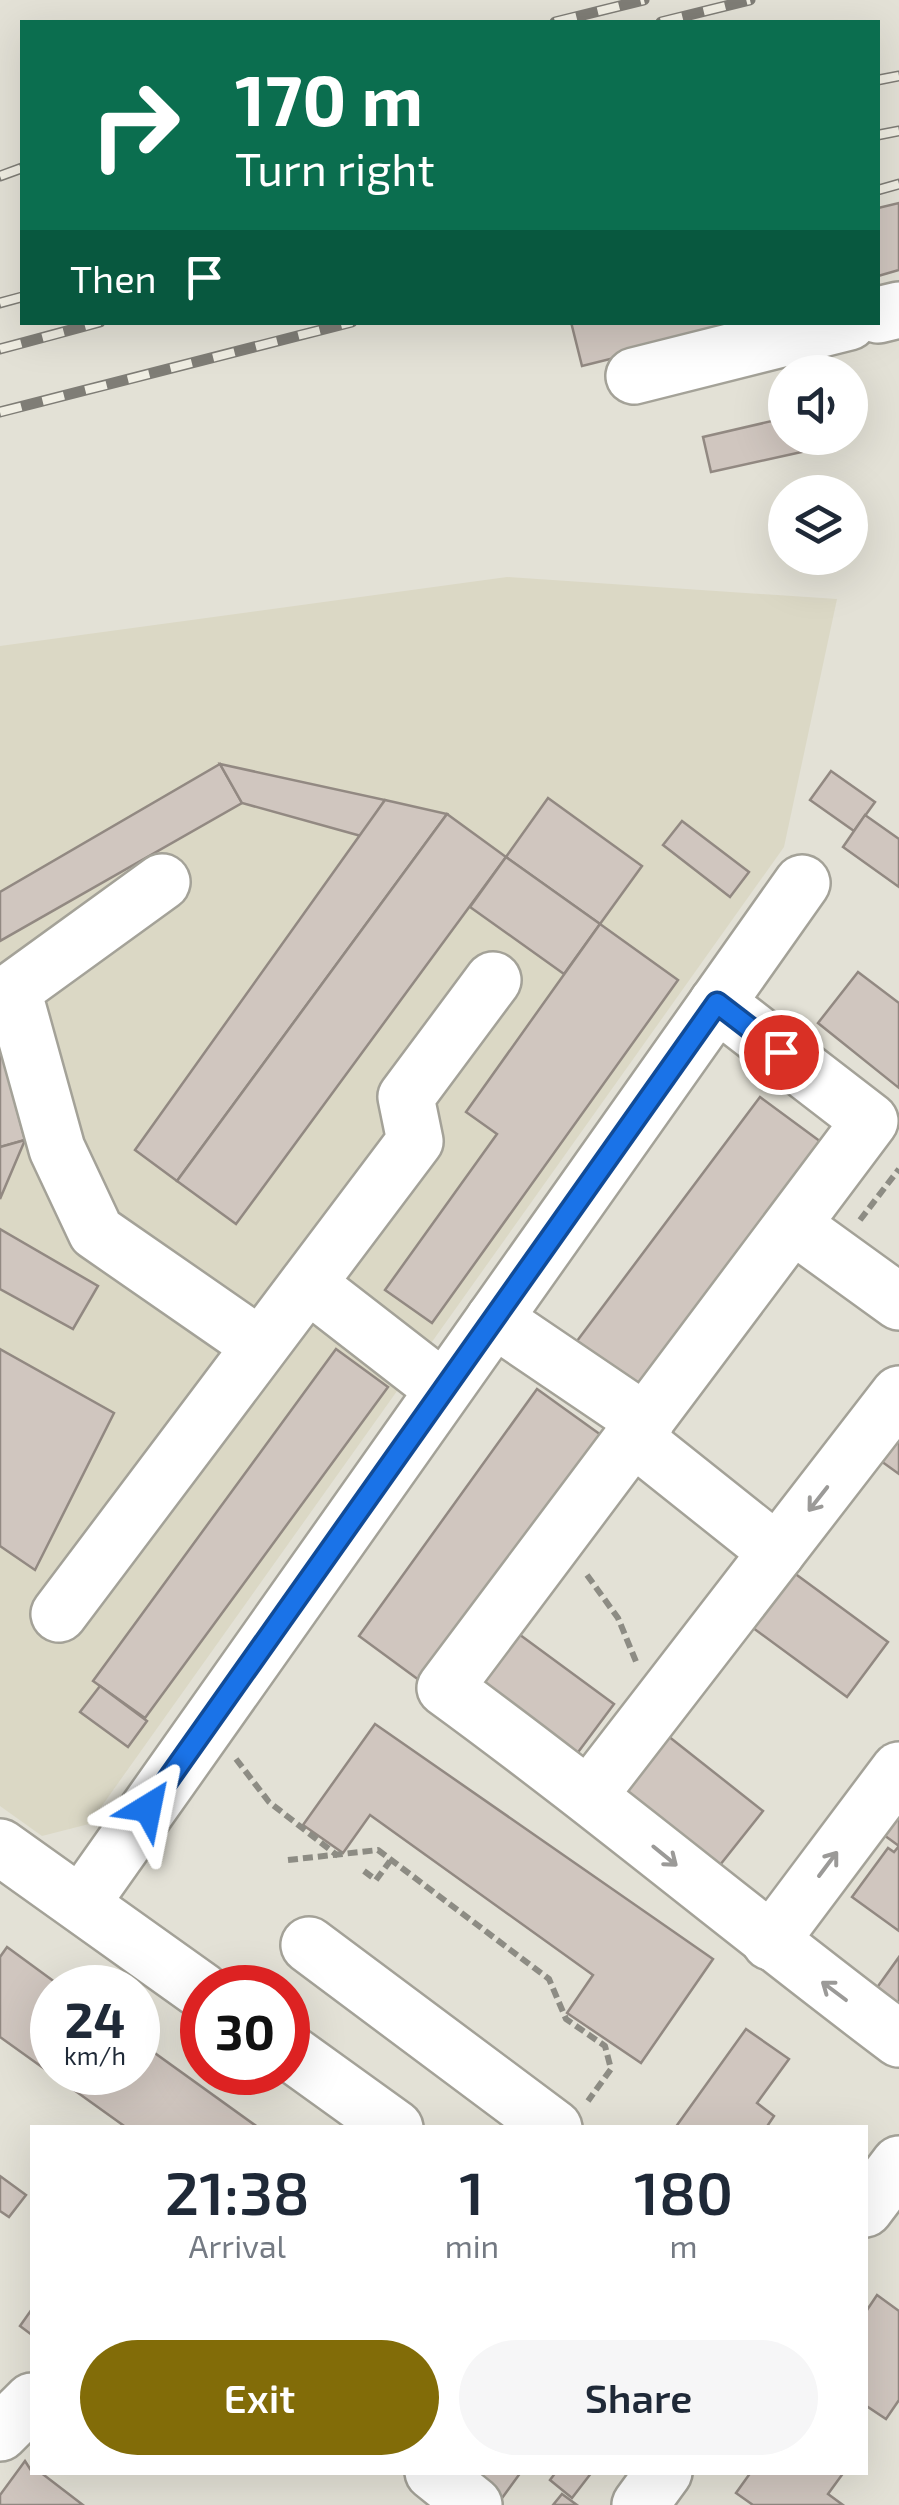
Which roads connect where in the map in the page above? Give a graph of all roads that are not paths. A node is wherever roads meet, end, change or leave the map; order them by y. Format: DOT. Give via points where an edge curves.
graph roads {
  1 [pos="836,325"];
  2 [pos="634,376"];
  3 [pos="162,882"];
  4 [pos="802,883"];
  5 [pos="493,980"];
  6 [pos="717,1003"];
  7 [pos="885,1132"];
  8 [pos="794,1226"];
  9 [pos="308,1284"];
  10 [pos="899,1302"];
  11 [pos="494,1319"];
  12 [pos="259,1345"];
  13 [pos="442,1388"];
  14 [pos="888,1408"];
  15 [pos="640,1430"];
  16 [pos="777,1552"];
  17 [pos="59,1614"];
  18 [pos="899,1770"];
  19 [pos="590,1794"];
  20 [pos="0,1847"];
  21 [pos="81,1904"];
  22 [pos="770,1942"];
  23 [pos="309,1945"];
  24 [pos="180,1975"];
  25 [pos="899,2039"];
  26 [pos="310,2067"];
  27 [pos="567,2120"];
  28 [pos="391,2125"];
  29 [pos="899,2164"];
  30 [pos="868,2205"];
  31 [pos="30,2402"];
  32 [pos="0,2433"];
  33 [pos="437,2475"];
  34 [pos="474,2505"];
  1 -- 2 [label="street"];
  3 -- 12 [label="street" via="14,990 57,1149 96,1232"];
  4 -- 6 [label="street"];
  5 -- 9 [label="street" via="406,1097 415,1141"];
  6 -- 7 [label="street"];
  6 -- 11 [label="street"];
  7 -- 8 [label="street"];
  8 -- 10 [label="street"];
  8 -- 15 [label="street"];
  9 -- 12 [label="street"];
  9 -- 13 [label="street"];
  11 -- 13 [label="street"];
  11 -- 15 [label="street"];
  12 -- 17 [label="street"];
  13 -- 21 [label="street"];
  14 -- 16 [label="street, one-way"];
  15 -- 16 [label="street"];
  15 -- 19 [label="street" via="446,1688"];
  16 -- 19 [label="street"];
  22 -- 18 [label="street, one-way"];
  19 -- 22 [label="street, one-way"];
  20 -- 21 [label="street"];
  21 -- 24 [label="street"];
  25 -- 22 [label="street, one-way"];
  23 -- 27 [label="street"];
  26 -- 28 [label="street"];
  29 -- 30 [label="street"];
  31 -- 32 [label="street"];
  33 -- 34 [label="street"];
}
